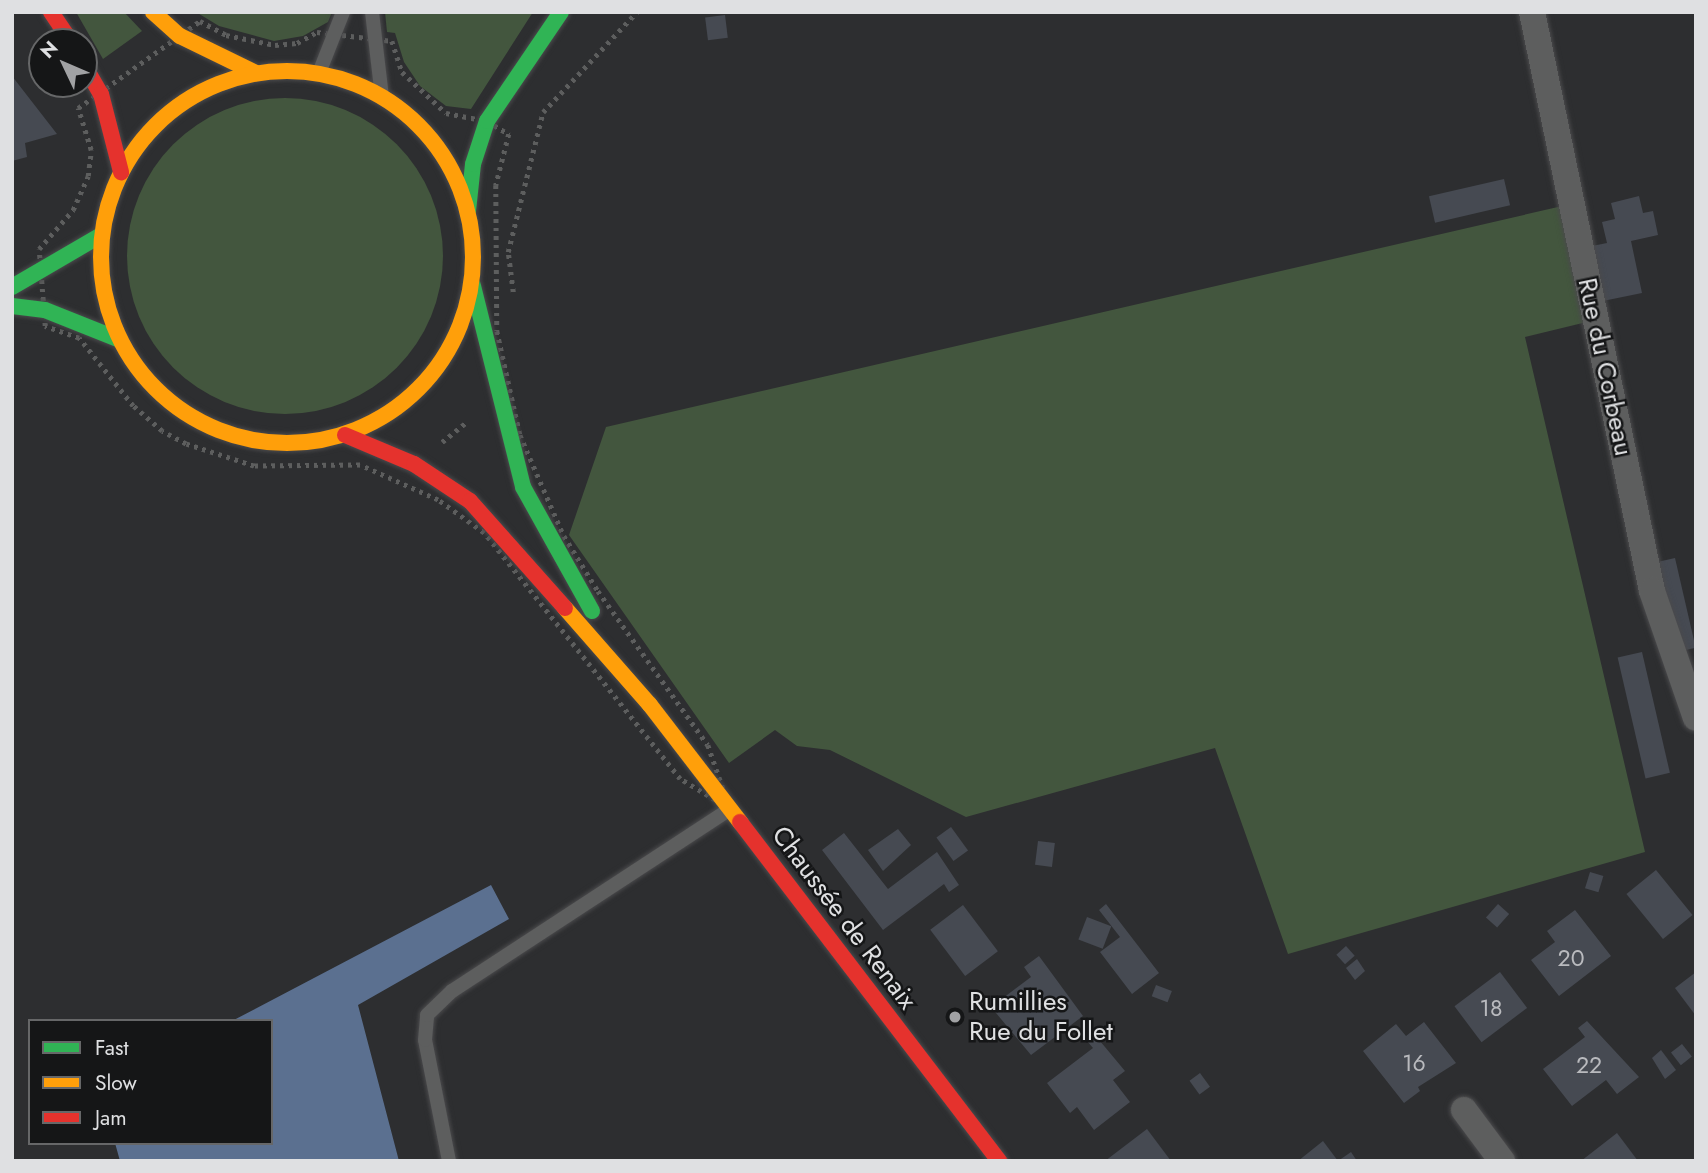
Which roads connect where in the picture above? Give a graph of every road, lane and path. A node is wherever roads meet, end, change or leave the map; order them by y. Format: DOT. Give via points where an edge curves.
graph roads {
  1 [pos="51,12"];
  2 [pos="153,12"];
  3 [pos="343,12"];
  4 [pos="372,12"];
  5 [pos="561,12"];
  6 [pos="637,12"];
  7 [pos="1532,12"];
  8 [pos="200,21"];
  9 [pos="62,28"];
  10 [pos="180,36"];
  11 [pos="392,41"];
  12 [pos="256,73"];
  13 [pos="319,74"];
  14 [pos="98,89"];
  15 [pos="101,94"];
  16 [pos="382,97"];
  17 [pos="463,114"];
  18 [pos="509,134"];
  19 [pos="121,172"];
  20 [pos="468,211"];
  21 [pos="101,235"];
  22 [pos="38,249"];
  23 [pos="472,282"];
  24 [pos="12,287"];
  25 [pos="515,305"];
  26 [pos="12,306"];
  27 [pos="45,326"];
  28 [pos="118,339"];
  29 [pos="502,393"];
  30 [pos="345,435"];
  31 [pos="535,451"];
  32 [pos="414,464"];
  33 [pos="534,470"];
  34 [pos="398,479"];
  35 [pos="650,705"];
  36 [pos="1696,718"];
  37 [pos="708,745"];
  38 [pos="730,809"];
  39 [pos="1464,1110"];
  40 [pos="449,1161"];
  41 [pos="999,1161"];
  42 [pos="1502,1161"];
  1 -- 9 [label="main road"];
  2 -- 10 [label="main road"];
  3 -- 13 [label="lane"];
  4 -- 16 [label="lane"];
  5 -- 20 [label="main road" via="487,121 473,164"];
  6 -- 25 [label="path" via="543,112 508,252"];
  7 -- 36 [label="street, Rue du Corbeau" via="1652,591"];
  8 -- 10 [label="path"];
  10 -- 12 [label="main road"];
  10 -- 15 [label="path"];
  11 -- 17 [label="path" via="402,72 420,93 446,113"];
  12 -- 13 [label="main road"];
  12 -- 19 [label="main road" via="214,85 176,107 145,136"];
  13 -- 16 [label="main road"];
  14 -- 15 [label="main road"];
  15 -- 19 [label="main road"];
  15 -- 22 [label="path" via="78,108 91,150 88,176 73,210"];
  16 -- 20 [label="main road" via="427,134 454,174"];
  18 -- 29 [label="path" via="502,149 496,195"];
  19 -- 21 [label="main road"];
  20 -- 23 [label="main road"];
  21 -- 24 [label="main road"];
  21 -- 28 [label="main road" via="106,305"];
  23 -- 29 [label="main road, Chaussée de Renaix"];
  23 -- 30 [label="main road" via="458,332 430,377 392,412"];
  26 -- 28 [label="main road" via="45,310"];
  27 -- 34 [label="path" via="79,338 133,406 186,444 254,466 360,465"];
  28 -- 30 [label="main road" via="157,393 213,430 279,444"];
  29 -- 32 [label="path"];
  29 -- 33 [label="path"];
  29 -- 35 [label="main road, Chaussée de Renaix" via="523,487 579,591"];
  30 -- 32 [label="main road, Chaussée de Renaix"];
  31 -- 33 [label="path"];
  32 -- 34 [label="path"];
  32 -- 35 [label="main road, Chaussée de Renaix" via="470,501"];
  33 -- 37 [label="path" via="564,536 598,591"];
  34 -- 38 [label="path" via="484,533 680,779"];
  35 -- 38 [label="main road, Chaussée de Renaix"];
  38 -- 40 [label="lane" via="452,991 427,1015 425,1040"];
  38 -- 41 [label="main road, Chaussée de Renaix"];
  39 -- 42 [label="street"];
}
